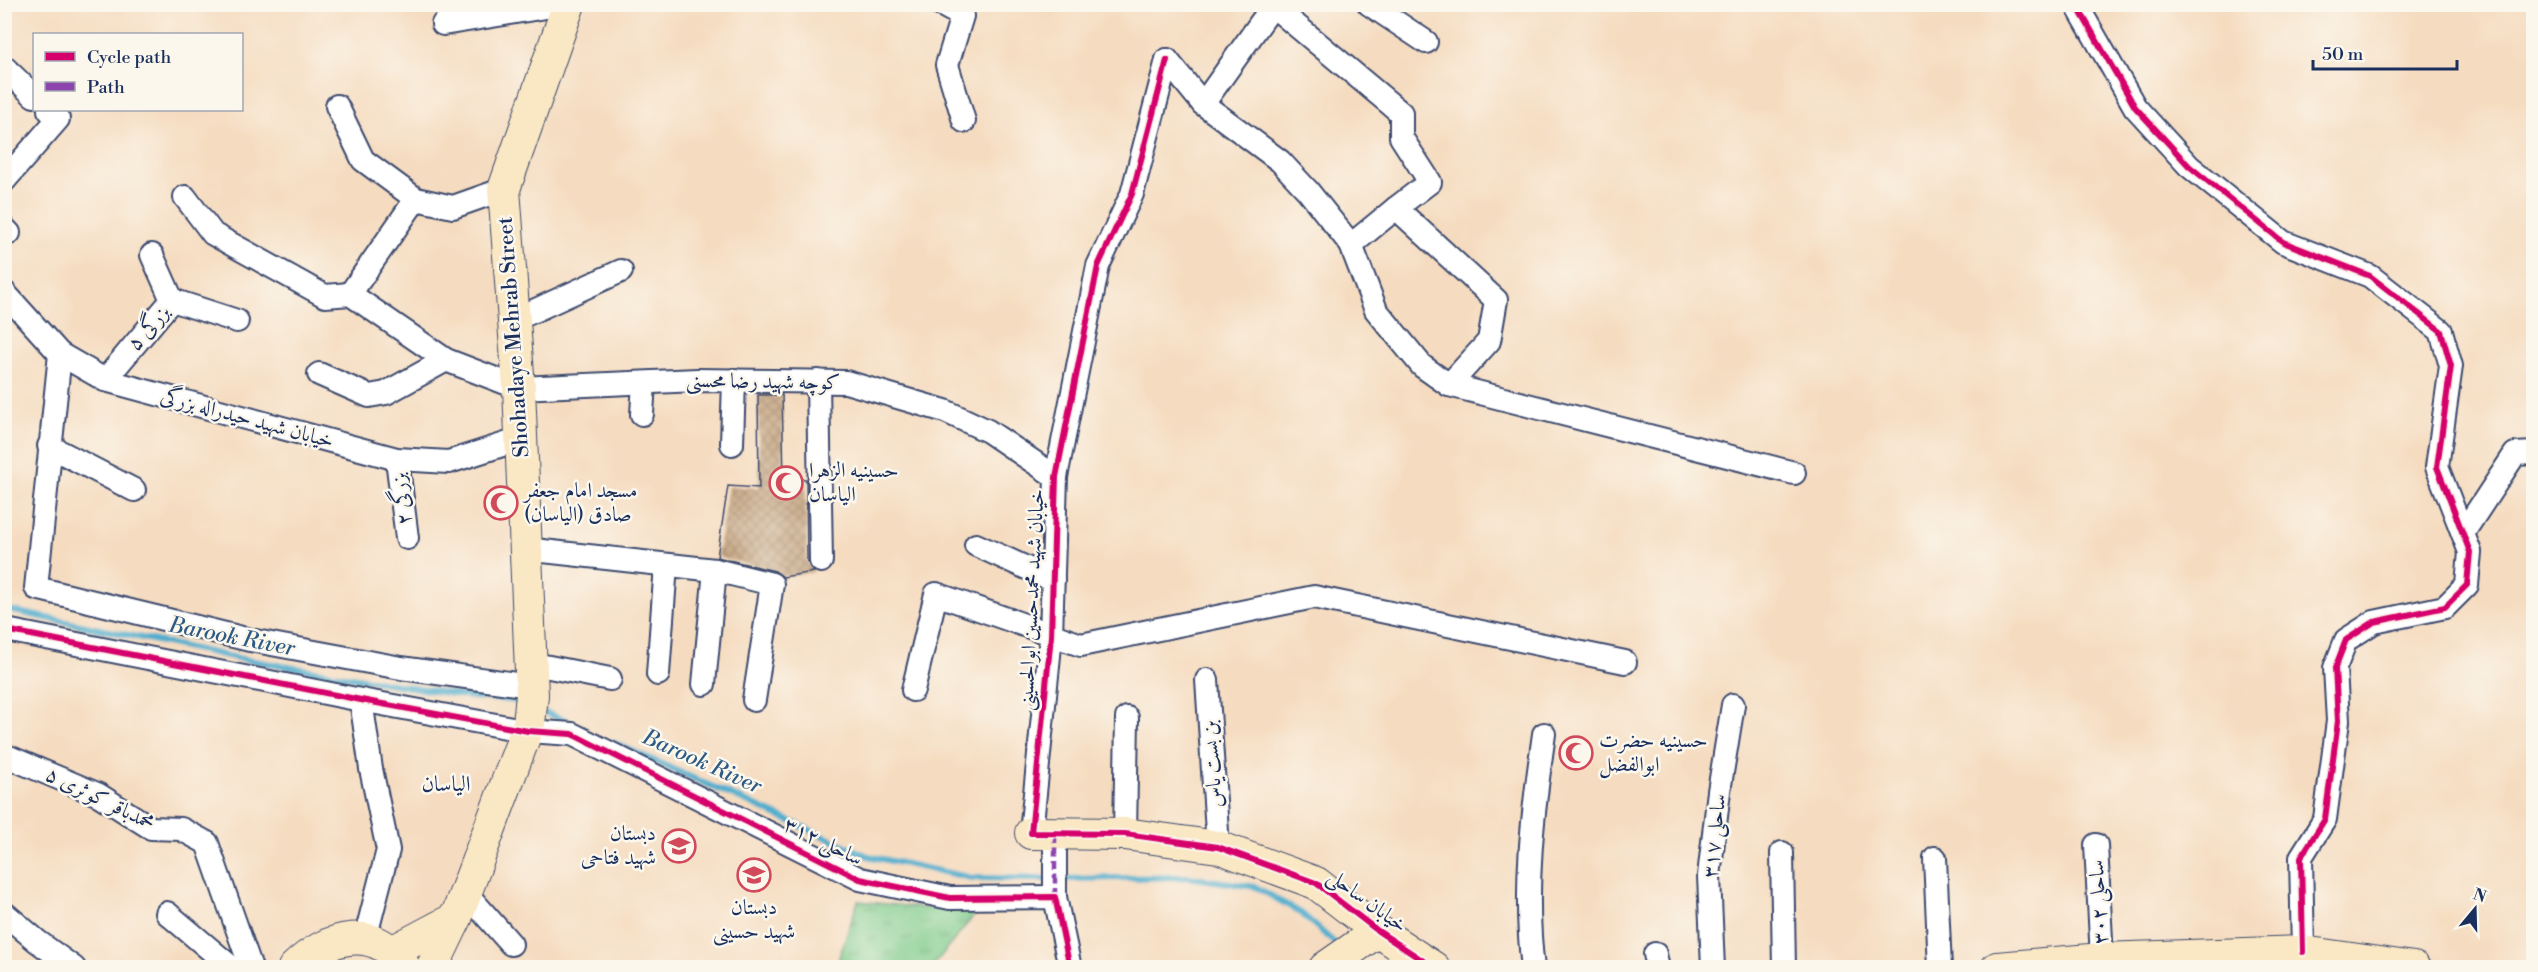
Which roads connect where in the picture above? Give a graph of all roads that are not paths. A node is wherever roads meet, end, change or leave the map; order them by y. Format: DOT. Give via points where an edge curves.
graph roads {
  1 [pos="564,4"];
  2 [pos="568,4"];
  3 [pos="940,4"];
  4 [pos="1369,4"];
  5 [pos="2076,4"];
  6 [pos="1274,5"];
  7 [pos="443,24"];
  8 [pos="1426,42"];
  9 [pos="4,67"];
  10 [pos="33,95"];
  11 [pos="1203,104"];
  12 [pos="337,106"];
  13 [pos="50,111"];
  14 [pos="964,121"];
  15 [pos="4,181"];
  16 [pos="504,189"];
  17 [pos="184,197"];
  18 [pos="416,199"];
  19 [pos="1396,208"];
  20 [pos="1351,245"];
  21 [pos="152,255"];
  22 [pos="621,271"];
  23 [pos="4,292"];
  24 [pos="350,294"];
  25 [pos="171,300"];
  26 [pos="514,320"];
  27 [pos="237,321"];
  28 [pos="60,354"];
  29 [pos="446,360"];
  30 [pos="318,374"];
  31 [pos="105,380"];
  32 [pos="734,380"];
  33 [pos="818,381"];
  34 [pos="644,383"];
  35 [pos="1449,385"];
  36 [pos="519,388"];
  37 [pos="642,414"];
  38 [pos="521,439"];
  39 [pos="732,444"];
  40 [pos="49,446"];
  41 [pos="2534,453"];
  42 [pos="397,459"];
  43 [pos="1794,473"];
  44 [pos="1056,477"];
  45 [pos="134,489"];
  46 [pos="2463,533"];
  47 [pos="407,538"];
  48 [pos="976,545"];
  49 [pos="525,549"];
  50 [pos="821,561"];
  51 [pos="666,565"];
  52 [pos="714,570"];
  53 [pos="1053,580"];
  54 [pos="6,630"];
  55 [pos="1051,636"];
  56 [pos="1625,662"];
  57 [pos="658,674"];
  58 [pos="610,680"];
  59 [pos="1207,680"];
  60 [pos="704,684"];
  61 [pos="913,690"];
  62 [pos="361,700"];
  63 [pos="530,700"];
  64 [pos="754,700"];
  65 [pos="1733,705"];
  66 [pos="1127,717"];
  67 [pos="1544,734"];
  68 [pos="4,755"];
  69 [pos="1043,834"];
  70 [pos="1125,834"];
  71 [pos="2096,845"];
  72 [pos="1218,848"];
  73 [pos="1782,854"];
  74 [pos="1935,858"];
  75 [pos="1055,897"];
  76 [pos="461,905"];
  77 [pos="4,913"];
  78 [pos="167,913"];
  79 [pos="1370,936"];
  80 [pos="511,944"];
  81 [pos="2303,952"];
  82 [pos="387,953"];
  83 [pos="2102,959"];
  84 [pos="1330,963"];
  85 [pos="1433,967"];
  86 [pos="74,968"];
  87 [pos="232,968"];
  88 [pos="250,968"];
  89 [pos="294,968"];
  90 [pos="432,968"];
  91 [pos="1070,968"];
  92 [pos="1533,968"];
  93 [pos="1713,968"];
  94 [pos="1784,968"];
  95 [pos="1940,968"];
  96 [pos="1997,968"];
  97 [pos="2414,968"];
  1 -- 7 [label="street"];
  2 -- 16 [label="street, Shohadaye Mehrab Street"];
  3 -- 14 [label="street" via="962,16 947,65"];
  4 -- 8 [label="street"];
  5 -- 46 [label="street" via="2135,107 2189,166 2283,242 2370,276 2441,331 2451,366 2437,467"];
  6 -- 11 [label="street"];
  6 -- 19 [label="street" via="1401,113 1401,137 1430,182"];
  9 -- 10 [label="street"];
  11 -- 20 [label="street" via="1280,161"];
  11 -- 44 [label="street, خیابان شهید محمدحسین ابوالحسینی" via="1167,60 1132,194 1098,266"];
  12 -- 18 [label="street" via="363,160"];
  13 -- 15 [label="street" via="58,118"];
  16 -- 18 [label="street" via="453,207"];
  16 -- 26 [label="street, Shohadaye Mehrab Street"];
  17 -- 24 [label="street" via="213,234 324,296"];
  18 -- 24 [label="street"];
  19 -- 20 [label="street"];
  19 -- 35 [label="street" via="1496,300 1489,341"];
  20 -- 35 [label="street" via="1376,310 1422,366"];
  21 -- 25 [label="street"];
  22 -- 26 [label="street"];
  23 -- 28 [label="street, خیابان شهید حیدراله بزرگی"];
  24 -- 29 [label="street"];
  25 -- 27 [label="street, بزرگی ۵"];
  25 -- 31 [label="street, بزرگی ۵"];
  26 -- 36 [label="street, Shohadaye Mehrab Street"];
  28 -- 31 [label="street, خیابان شهید حیدراله بزرگی"];
  28 -- 40 [label="street"];
  29 -- 30 [label="street" via="387,393 369,396"];
  29 -- 36 [label="street"];
  31 -- 42 [label="street, خیابان شهید حیدراله بزرگی"];
  32 -- 33 [label="street, کوچه شهید رضا محسنی"];
  32 -- 34 [label="street, کوچه شهید رضا محسنی"];
  32 -- 39 [label="street"];
  33 -- 44 [label="street, کوچه شهید رضا محسنی" via="846,382 945,411 988,431"];
  33 -- 50 [label="street"];
  34 -- 36 [label="street, کوچه شهید رضا محسنی"];
  34 -- 37 [label="street"];
  35 -- 43 [label="street"];
  36 -- 38 [label="street, Shohadaye Mehrab Street"];
  38 -- 42 [label="street, خیابان شهید حیدراله بزرگی" via="449,462"];
  38 -- 49 [label="street, Shohadaye Mehrab Street"];
  40 -- 45 [label="street"];
  40 -- 63 [label="street" via="36,588 250,640 401,668"];
  41 -- 46 [label="street" via="2515,454"];
  42 -- 47 [label="street, بزرگی ۲"];
  44 -- 53 [label="street, خیابان شهید محمدحسین ابوالحسینی"];
  46 -- 81 [label="street" via="2470,552 2467,585 2445,607 2374,622 2346,640 2335,668 2338,721 2325,819 2301,857"];
  48 -- 53 [label="street"];
  49 -- 51 [label="street"];
  49 -- 63 [label="street, Shohadaye Mehrab Street"];
  51 -- 52 [label="street"];
  51 -- 57 [label="street"];
  52 -- 60 [label="street"];
  52 -- 64 [label="street" via="772,584"];
  53 -- 55 [label="street, خیابان شهید محمدحسین ابوالحسینی"];
  54 -- 62 [label="street"];
  55 -- 56 [label="street" via="1081,645 1314,597"];
  55 -- 61 [label="street" via="936,594"];
  55 -- 69 [label="street, خیابان شهید محمدحسین ابوالحسینی"];
  58 -- 63 [label="street"];
  59 -- 72 [label="street, بن بست یاس"];
  62 -- 63 [label="street"];
  62 -- 82 [label="street" via="388,850"];
  63 -- 75 [label="street, ساحلی ۳۱۲" via="572,734 860,879 950,898"];
  63 -- 76 [label="street, Shohadaye Mehrab Street"];
  65 -- 93 [label="street, ساحلی ۳۱۷" via="1709,876"];
  66 -- 70 [label="street"];
  67 -- 92 [label="street" via="1531,822 1529,939"];
  68 -- 88 [label="street, محمدباقر کوثری ۵" via="99,795 151,828 181,829 207,843"];
  69 -- 70 [label="street, خیابان ساحلی"];
  69 -- 75 [label="street, خیابان شهید محمدحسین ابوالحسینی"];
  70 -- 72 [label="street, خیابان ساحلی"];
  71 -- 83 [label="street, ساحلی ۳۰۲"];
  72 -- 79 [label="street, خیابان ساحلی" via="1316,884"];
  73 -- 94 [label="street"];
  74 -- 95 [label="street"];
  75 -- 91 [label="street"];
  76 -- 80 [label="street"];
  76 -- 82 [label="street"];
  76 -- 90 [label="street, Shohadaye Mehrab Street"];
  77 -- 86 [label="street"];
  78 -- 87 [label="street"];
  79 -- 84 [label="street, خیابان ساحلی"];
  79 -- 85 [label="street, خیابان ساحلی"];
  81 -- 83 [label="street"];
  81 -- 97 [label="street"];
  82 -- 89 [label="street" via="351,937 312,952"];
  83 -- 96 [label="street"];
}
